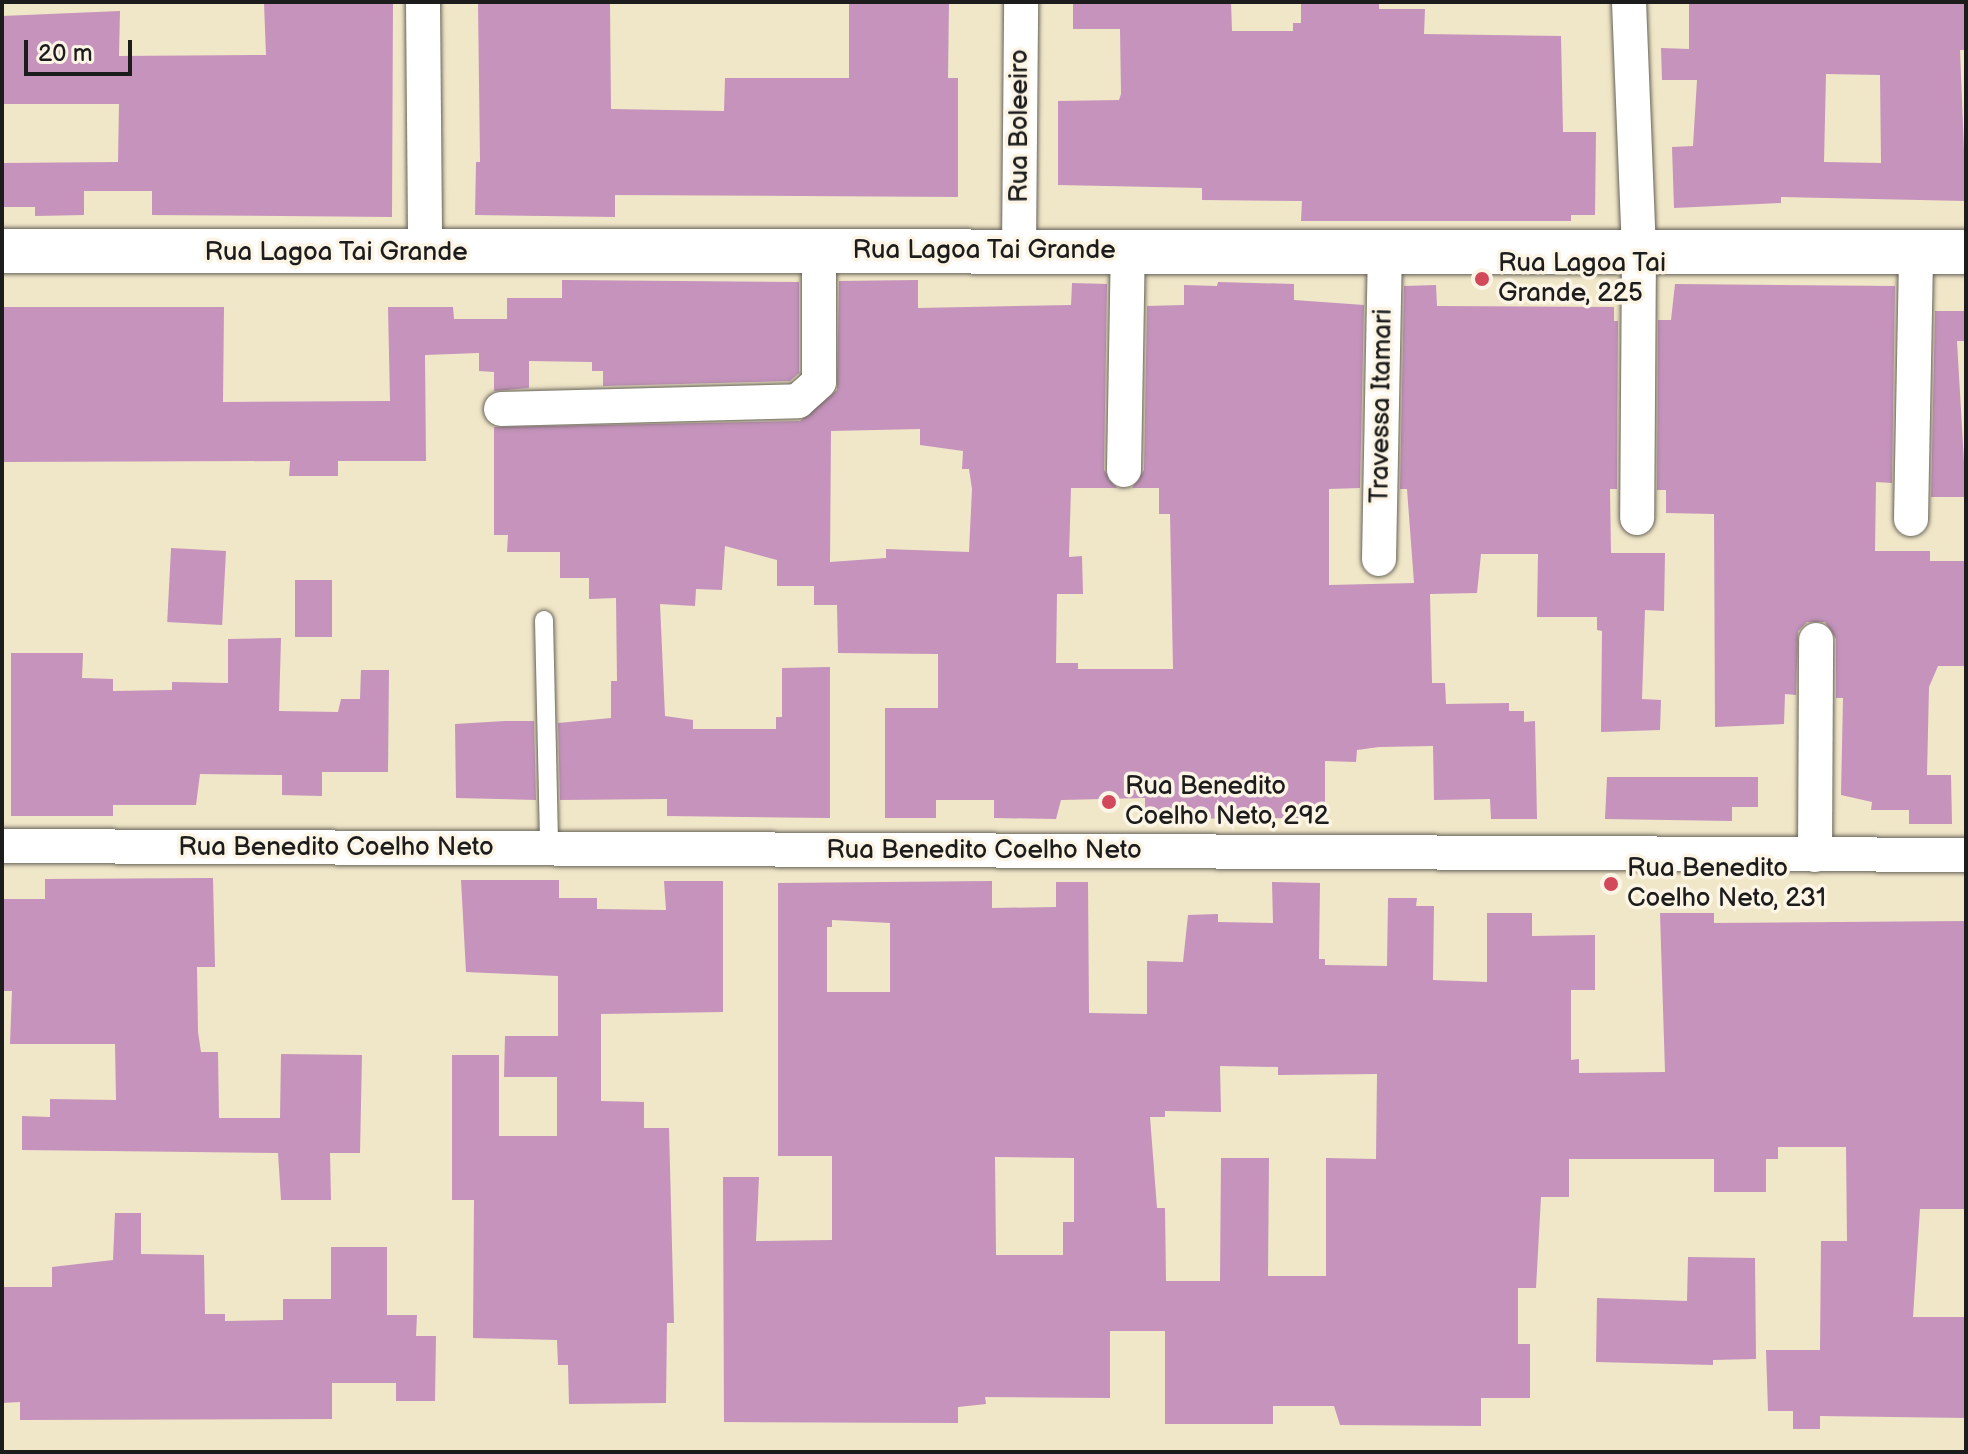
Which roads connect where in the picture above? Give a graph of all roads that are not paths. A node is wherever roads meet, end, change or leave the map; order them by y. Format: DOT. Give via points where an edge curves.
graph roads {
  1 [pos="423,2"];
  2 [pos="1021,2"];
  3 [pos="1629,2"];
  4 [pos="1019,249"];
  5 [pos="2,251"];
  6 [pos="819,251"];
  7 [pos="1128,251"];
  8 [pos="1916,252"];
  9 [pos="1966,252"];
  10 [pos="425,253"];
  11 [pos="1385,253"];
  12 [pos="1639,253"];
  13 [pos="501,409"];
  14 [pos="1124,470"];
  15 [pos="1637,518"];
  16 [pos="1911,519"];
  17 [pos="1379,559"];
  18 [pos="544,620"];
  19 [pos="1816,640"];
  20 [pos="2,846"];
  21 [pos="549,849"];
  22 [pos="1815,855"];
  23 [pos="1966,855"];
  1 -- 10 [label="street"];
  2 -- 4 [label="street, Rua Boleeiro"];
  3 -- 12 [label="street"];
  4 -- 6 [label="street, Rua Lagoa Tai Grande"];
  4 -- 7 [label="street, Rua Lagoa Tai Grande"];
  5 -- 10 [label="street, Rua Lagoa Tai Grande"];
  6 -- 10 [label="street, Rua Lagoa Tai Grande"];
  6 -- 13 [label="street" via="819,382 798,401"];
  7 -- 11 [label="street, Rua Lagoa Tai Grande"];
  7 -- 14 [label="street"];
  8 -- 9 [label="street, Rua Lagoa Tai Grande"];
  8 -- 12 [label="street, Rua Lagoa Tai Grande"];
  8 -- 16 [label="street"];
  11 -- 12 [label="street, Rua Lagoa Tai Grande"];
  11 -- 17 [label="street, Travessa Itamari"];
  12 -- 15 [label="street"];
  18 -- 21 [label="lane"];
  19 -- 22 [label="street"];
  20 -- 21 [label="street, Rua Benedito Coelho Neto"];
  21 -- 22 [label="street, Rua Benedito Coelho Neto"];
  22 -- 23 [label="street, Rua Benedito Coelho Neto"];
}
